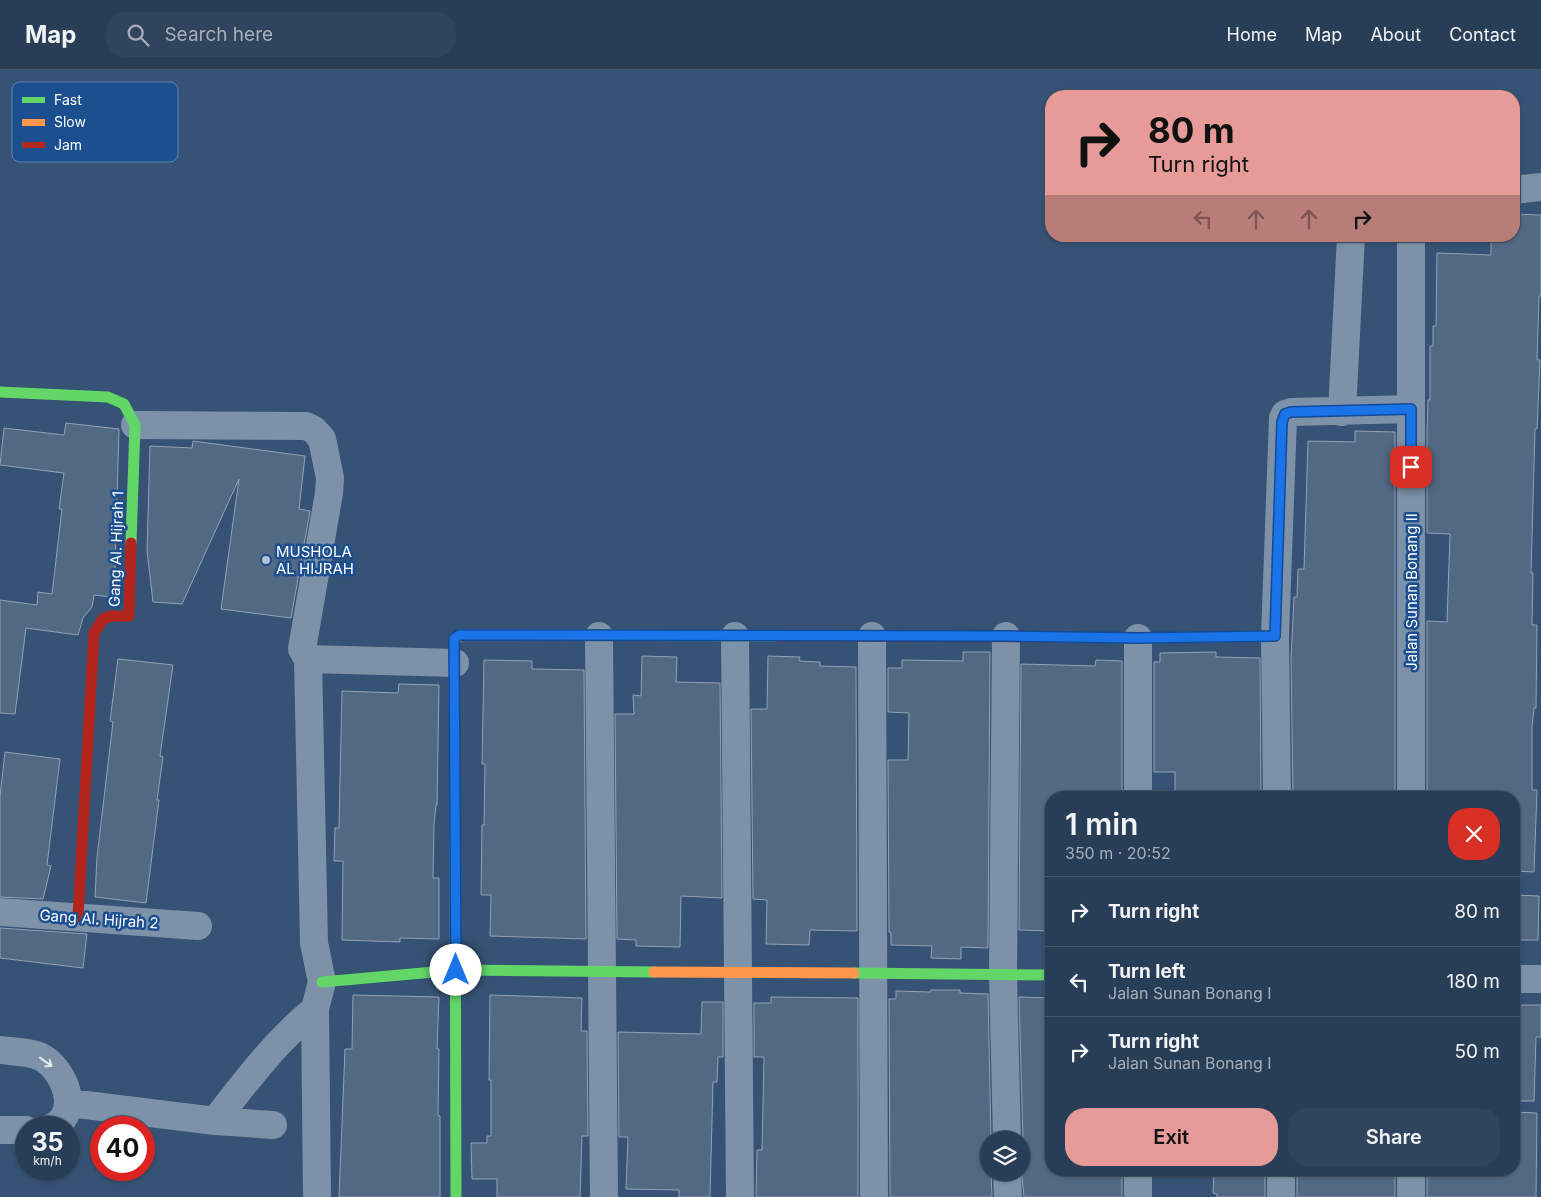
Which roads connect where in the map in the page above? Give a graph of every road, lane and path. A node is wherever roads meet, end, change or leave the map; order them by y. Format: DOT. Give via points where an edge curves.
graph roads {
  1 [pos="1541,187"];
  2 [pos="1520,189"];
  3 [pos="1351,242"];
  4 [pos="1411,242"];
  5 [pos="0,392"];
  6 [pos="1411,409"];
  7 [pos="1342,412"];
  8 [pos="134,425"];
  9 [pos="600,636"];
  10 [pos="735,636"];
  11 [pos="872,636"];
  12 [pos="1006,636"];
  13 [pos="1275,636"];
  14 [pos="1138,638"];
  15 [pos="308,659"];
  16 [pos="455,663"];
  17 [pos="1138,791"];
  18 [pos="1278,791"];
  19 [pos="1411,791"];
  20 [pos="0,912"];
  21 [pos="78,917"];
  22 [pos="198,926"];
  23 [pos="456,970"];
  24 [pos="602,971"];
  25 [pos="738,972"];
  26 [pos="873,974"];
  27 [pos="1003,975"];
  28 [pos="1045,975"];
  29 [pos="1520,979"];
  30 [pos="1541,979"];
  31 [pos="322,982"];
  32 [pos="315,1009"];
  33 [pos="0,1050"];
  34 [pos="70,1103"];
  35 [pos="65,1116"];
  36 [pos="215,1121"];
  37 [pos="273,1126"];
  38 [pos="0,1130"];
  39 [pos="15,1130"];
  40 [pos="1007,1131"];
  41 [pos="1138,1176"];
  42 [pos="1281,1176"];
  43 [pos="1411,1176"];
  44 [pos="1007,1181"];
  45 [pos="317,1197"];
  46 [pos="456,1197"];
  47 [pos="604,1197"];
  48 [pos="740,1197"];
  49 [pos="874,1197"];
  50 [pos="1008,1197"];
  51 [pos="1138,1197"];
  52 [pos="1281,1197"];
  53 [pos="1411,1197"];
  1 -- 2 [label="street"];
  3 -- 7 [label="street"];
  4 -- 6 [label="street, Jalan Sunan Bonang II"];
  5 -- 8 [label="street, Gang Al. Hijrah 1" via="117,399 128,407"];
  6 -- 7 [label="street"];
  6 -- 19 [label="street, Jalan Sunan Bonang II"];
  7 -- 13 [label="street" via="1291,412 1283,418"];
  8 -- 15 [label="street" via="306,426 322,439 328,462 330,493 302,649"];
  8 -- 21 [label="street, Gang Al. Hijrah 1" via="129,616 102,618 94,633"];
  9 -- 10 [label="street"];
  9 -- 16 [label="street" via="459,635 454,639"];
  9 -- 24 [label="street"];
  10 -- 11 [label="street"];
  10 -- 25 [label="street"];
  11 -- 12 [label="street"];
  11 -- 26 [label="street"];
  12 -- 14 [label="street"];
  12 -- 27 [label="street"];
  13 -- 14 [label="street"];
  13 -- 18 [label="street"];
  14 -- 17 [label="street"];
  15 -- 16 [label="street"];
  15 -- 31 [label="street" via="314,943"];
  16 -- 23 [label="street"];
  20 -- 21 [label="street, Gang Al. Hijrah 2"];
  21 -- 22 [label="street, Gang Al. Hijrah 2"];
  23 -- 24 [label="street"];
  23 -- 31 [label="street"];
  23 -- 46 [label="street"];
  24 -- 25 [label="street"];
  24 -- 47 [label="street"];
  25 -- 26 [label="street"];
  25 -- 48 [label="street"];
  26 -- 27 [label="street"];
  26 -- 49 [label="street"];
  27 -- 28 [label="street"];
  27 -- 40 [label="street"];
  29 -- 30 [label="street"];
  31 -- 32 [label="street"];
  32 -- 36 [label="street" via="273,1049"];
  32 -- 45 [label="street"];
  33 -- 34 [label="street, one-way" via="43,1058 57,1072"];
  34 -- 35 [label="street"];
  34 -- 36 [label="street"];
  36 -- 37 [label="street"];
  38 -- 39 [label="street"];
  41 -- 51 [label="street"];
  42 -- 52 [label="street"];
  43 -- 53 [label="street"];
  44 -- 50 [label="street"];
}
